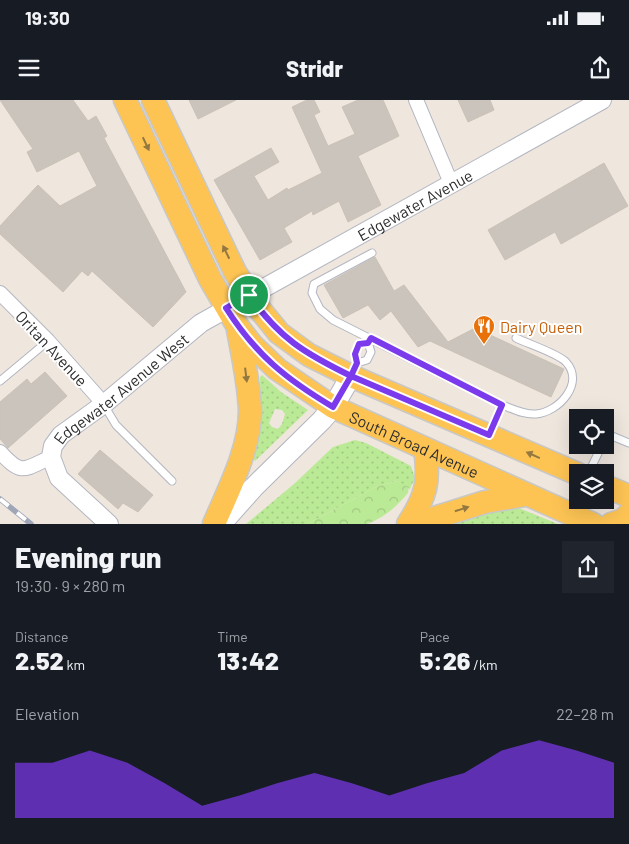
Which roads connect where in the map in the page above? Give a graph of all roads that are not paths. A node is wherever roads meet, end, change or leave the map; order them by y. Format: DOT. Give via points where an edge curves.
graph roads {
  1 [pos="126,100"];
  2 [pos="153,100"];
  3 [pos="416,100"];
  4 [pos="602,100"];
  5 [pos="451,183"];
  6 [pos="372,253"];
  7 [pos="0,293"];
  8 [pos="249,295"];
  9 [pos="232,317"];
  10 [pos="516,338"];
  11 [pos="369,340"];
  12 [pos="48,341"];
  13 [pos="354,369"];
  14 [pos="0,381"];
  15 [pos="104,404"];
  16 [pos="502,405"];
  17 [pos="333,407"];
  18 [pos="489,435"];
  19 [pos="614,437"];
  20 [pos="629,443"];
  21 [pos="425,449"];
  22 [pos="0,452"];
  23 [pos="51,457"];
  24 [pos="569,470"];
  25 [pos="172,481"];
  26 [pos="614,490"];
  27 [pos="525,495"];
  28 [pos="629,496"];
  29 [pos="629,514"];
  30 [pos="109,523"];
  31 [pos="214,524"];
  32 [pos="221,524"];
  33 [pos="408,524"];
  34 [pos="415,524"];
  35 [pos="593,524"];
  36 [pos="611,524"];
  1 -- 9 [label="main road, South Broad Avenue, one-way" via="210,279"];
  8 -- 2 [label="main road, one-way"];
  3 -- 5 [label="street"];
  4 -- 5 [label="street, Edgewater Avenue"];
  5 -- 8 [label="street, Edgewater Avenue"];
  6 -- 11 [label="lane" via="314,284 312,294 320,309 333,320"];
  7 -- 12 [label="street, Oritan Avenue"];
  8 -- 9 [label="street, Edgewater Avenue"];
  8 -- 13 [label="main road" via="280,333 309,354"];
  9 -- 15 [label="street, Edgewater Avenue West" via="201,323"];
  9 -- 17 [label="main road, South Broad Avenue" via="252,345 277,369"];
  9 -- 31 [label="main road, one-way" via="246,372 250,412 241,461"];
  10 -- 16 [label="lane" via="564,360 572,371 574,382 570,392 556,405 538,414"];
  11 -- 13 [label="lane" via="359,344"];
  11 -- 13 [label="lane" via="371,352 367,360"];
  11 -- 16 [label="lane"];
  12 -- 14 [label="lane"];
  12 -- 15 [label="street, Oritan Avenue"];
  13 -- 17 [label="main road"];
  13 -- 18 [label="main road"];
  15 -- 23 [label="street, Edgewater Avenue West" via="61,435 53,446"];
  15 -- 25 [label="lane" via="116,425"];
  16 -- 18 [label="lane"];
  17 -- 21 [label="main road, South Broad Avenue"];
  17 -- 32 [label="main road"];
  24 -- 18 [label="main road, one-way"];
  19 -- 20 [label="lane"];
  21 -- 27 [label="main road, South Broad Avenue"];
  21 -- 33 [label="main road" via="428,483 423,499"];
  22 -- 23 [label="street, Edgewater Avenue West" via="14,468 24,470"];
  23 -- 30 [label="street" via="59,478"];
  26 -- 28 [label="main road"];
  34 -- 27 [label="main road, one-way" via="485,502"];
  27 -- 35 [label="main road, South Broad Avenue"];
  29 -- 36 [label="main road"];
}
